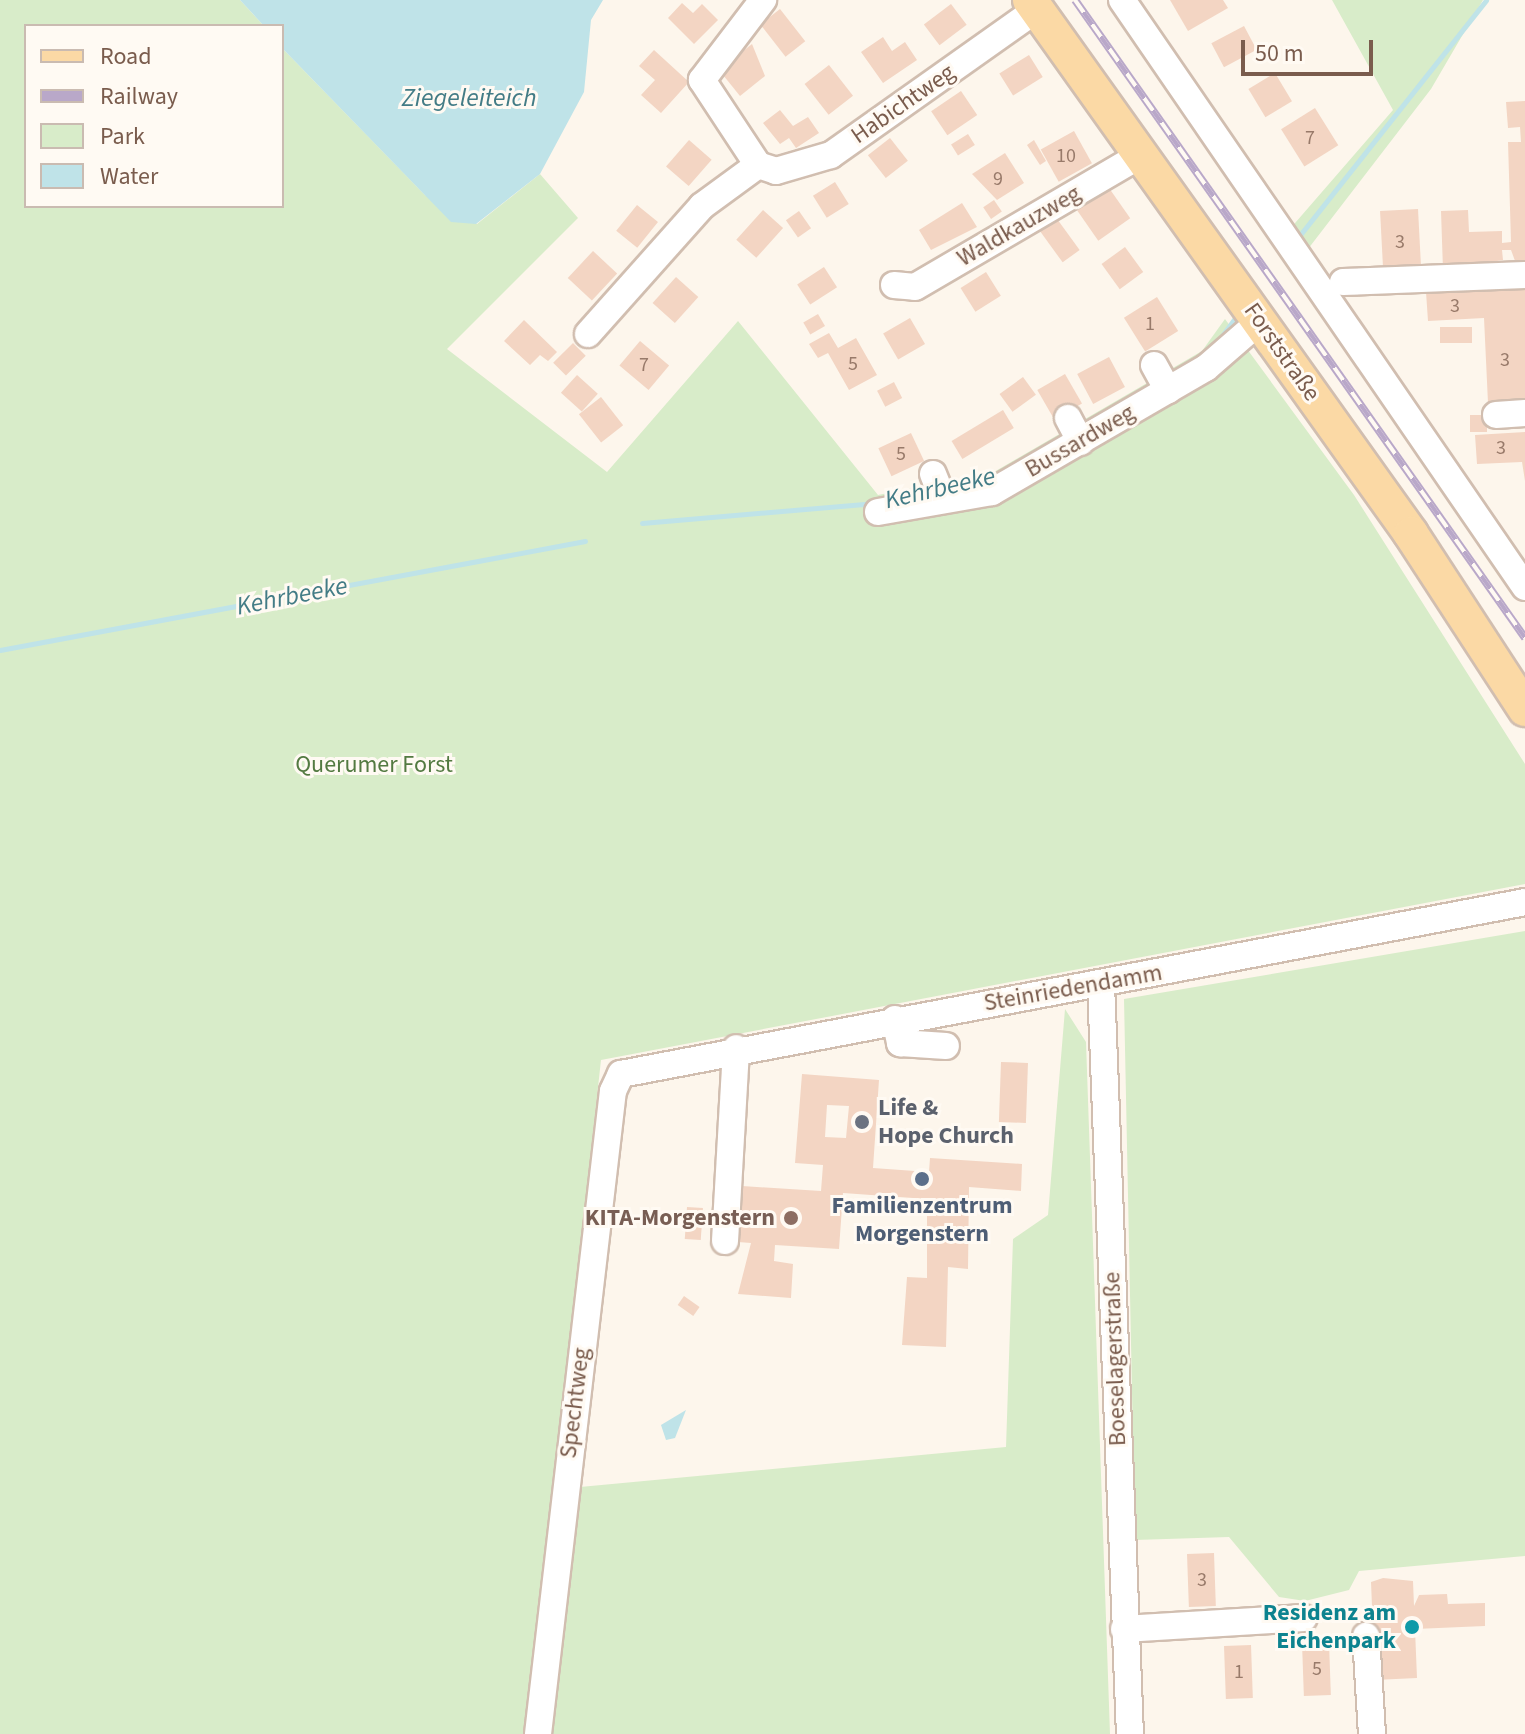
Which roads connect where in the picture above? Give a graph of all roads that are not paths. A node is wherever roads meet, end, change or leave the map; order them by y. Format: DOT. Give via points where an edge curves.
graph roads {
  1 [pos="763,0"];
  2 [pos="1122,0"];
  3 [pos="1034,5"];
  4 [pos="1141,155"];
  5 [pos="758,165"];
  6 [pos="1525,275"];
  7 [pos="1343,282"];
  8 [pos="894,285"];
  9 [pos="1260,321"];
  10 [pos="588,334"];
  11 [pos="1154,365"];
  12 [pos="1168,390"];
  13 [pos="1525,413"];
  14 [pos="1496,415"];
  15 [pos="1068,418"];
  16 [pos="1081,442"];
  17 [pos="878,512"];
  18 [pos="1525,587"];
  19 [pos="1525,709"];
  20 [pos="1525,902"];
  21 [pos="1101,984"];
  22 [pos="895,1019"];
  23 [pos="946,1046"];
  24 [pos="736,1048"];
  25 [pos="621,1074"];
  26 [pos="725,1241"];
  27 [pos="1304,1618"];
  28 [pos="1124,1629"];
  29 [pos="1366,1636"];
  30 [pos="538,1734"];
  31 [pos="1130,1734"];
  32 [pos="1372,1734"];
  1 -- 5 [label="street" via="702,80"];
  2 -- 18 [label="street"];
  3 -- 4 [label="main road, Forststraße"];
  3 -- 5 [label="street, Habichtweg" via="831,155 776,171"];
  4 -- 8 [label="street, Waldkauzweg" via="915,287"];
  4 -- 9 [label="main road, Forststraße"];
  5 -- 10 [label="street" via="702,206"];
  6 -- 7 [label="street"];
  9 -- 12 [label="street, Bussardweg"];
  9 -- 19 [label="main road, Forststraße"];
  11 -- 12 [label="street"];
  12 -- 16 [label="street, Bussardweg"];
  13 -- 14 [label="street"];
  15 -- 16 [label="street"];
  16 -- 17 [label="street, Bussardweg" via="992,492 938,487"];
  20 -- 21 [label="street, Steinriedendamm"];
  21 -- 22 [label="street, Steinriedendamm"];
  21 -- 28 [label="street, Boeselagerstraße"];
  22 -- 23 [label="street" via="900,1043"];
  22 -- 24 [label="street, Steinriedendamm"];
  24 -- 25 [label="street, Steinriedendamm"];
  24 -- 26 [label="street"];
  25 -- 30 [label="street, Spechtweg" via="611,1107"];
  27 -- 28 [label="street"];
  28 -- 31 [label="street, Boeselagerstraße"];
  29 -- 32 [label="street"];
}
